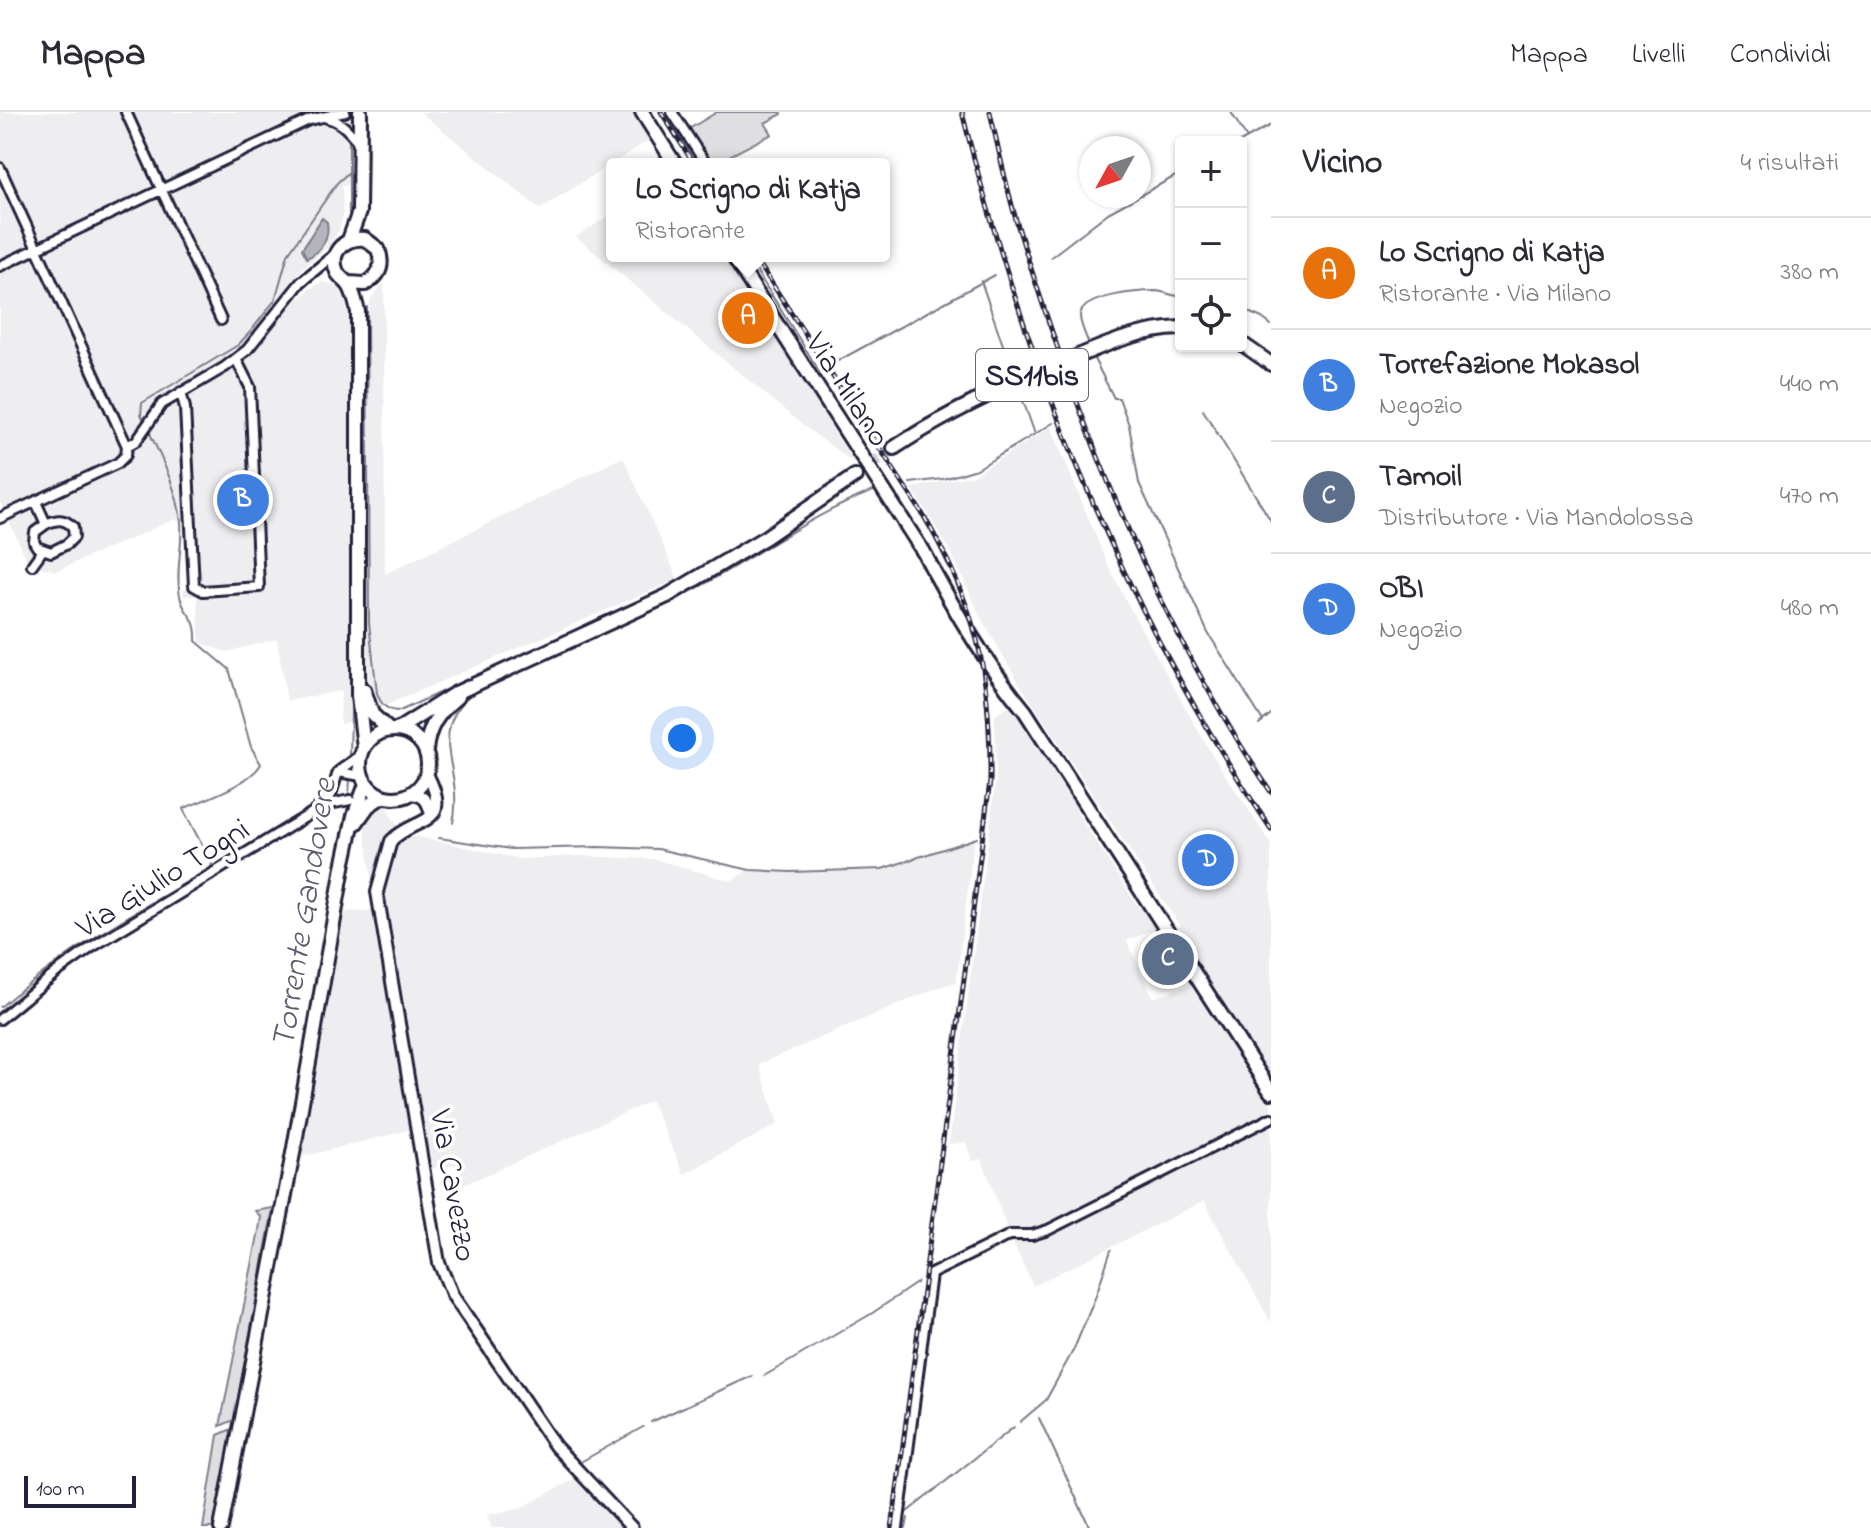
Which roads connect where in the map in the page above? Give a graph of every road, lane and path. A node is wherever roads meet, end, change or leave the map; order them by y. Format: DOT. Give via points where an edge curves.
graph roads {
  1 [pos="126,112"];
  2 [pos="345,112"];
  3 [pos="360,112"];
  4 [pos="642,112"];
  5 [pos="672,112"];
  6 [pos="322,117"];
  7 [pos="359,143"];
  8 [pos="671,158"];
  9 [pos="702,158"];
  10 [pos="0,168"];
  11 [pos="163,191"];
  12 [pos="359,212"];
  13 [pos="349,240"];
  14 [pos="373,243"];
  15 [pos="37,249"];
  16 [pos="336,253"];
  17 [pos="737,262"];
  18 [pos="0,266"];
  19 [pos="313,274"];
  20 [pos="373,280"];
  21 [pos="345,281"];
  22 [pos="358,312"];
  23 [pos="221,320"];
  24 [pos="1175,329"];
  25 [pos="1247,347"];
  26 [pos="236,359"];
  27 [pos="1271,364"];
  28 [pos="181,392"];
  29 [pos="127,446"];
  30 [pos="894,448"];
  31 [pos="855,476"];
  32 [pos="36,502"];
  33 [pos="0,518"];
  34 [pos="46,524"];
  35 [pos="42,551"];
  36 [pos="32,565"];
  37 [pos="359,671"];
  38 [pos="472,686"];
  39 [pos="393,730"];
  40 [pos="426,751"];
  41 [pos="360,754"];
  42 [pos="338,772"];
  43 [pos="427,774"];
  44 [pos="362,778"];
  45 [pos="410,794"];
  46 [pos="383,796"];
  47 [pos="346,800"];
  48 [pos="324,805"];
  49 [pos="431,815"];
  50 [pos="351,833"];
  51 [pos="0,1019"];
  52 [pos="1271,1092"];
  53 [pos="1271,1118"];
  54 [pos="221,1528"];
  55 [pos="632,1528"];
  56 [pos="898,1528"];
  1 -- 11 [label="street"];
  2 -- 6 [label="street"];
  3 -- 7 [label="main road"];
  4 -- 8 [label="main road"];
  5 -- 9 [label="street"];
  6 -- 7 [label="street" via="334,119"];
  6 -- 11 [label="street"];
  7 -- 12 [label="main road"];
  10 -- 15 [label="street"];
  11 -- 15 [label="street"];
  11 -- 23 [label="street"];
  12 -- 13 [label="main road"];
  12 -- 14 [label="main road"];
  13 -- 14 [label="main road"];
  13 -- 16 [label="main road"];
  14 -- 20 [label="main road" via="382,266"];
  15 -- 18 [label="street"];
  15 -- 29 [label="street"];
  16 -- 19 [label="street"];
  16 -- 21 [label="main road"];
  17 -- 52 [label="main road, Via Milano"];
  19 -- 21 [label="street"];
  19 -- 26 [label="street"];
  20 -- 21 [label="main road" via="357,285"];
  20 -- 22 [label="main road"];
  21 -- 22 [label="main road"];
  22 -- 37 [label="main road"];
  24 -- 30 [label="main road, SS11bis" via="1129,336 989,393"];
  25 -- 27 [label="main road"];
  26 -- 28 [label="street"];
  26 -- 28 [label="street" via="250,387 259,587 203,591 194,586"];
  28 -- 29 [label="street" via="156,411"];
  29 -- 32 [label="street" via="118,463"];
  31 -- 38 [label="main road" via="667,596"];
  32 -- 33 [label="street"];
  32 -- 34 [label="street"];
  34 -- 35 [label="street" via="34,537"];
  34 -- 35 [label="street" via="65,520 74,537 51,552"];
  35 -- 36 [label="street"];
  37 -- 39 [label="main road" via="372,714"];
  37 -- 41 [label="main road"];
  38 -- 39 [label="main road"];
  38 -- 40 [label="main road" via="432,724"];
  39 -- 40 [label="main road" via="416,738"];
  39 -- 41 [label="main road" via="373,737"];
  40 -- 43 [label="main road"];
  41 -- 42 [label="street"];
  41 -- 44 [label="main road"];
  42 -- 44 [label="street"];
  42 -- 48 [label="street"];
  43 -- 45 [label="main road"];
  43 -- 49 [label="street" via="437,798"];
  44 -- 46 [label="main road"];
  44 -- 50 [label="main road"];
  45 -- 46 [label="main road"];
  45 -- 49 [label="street" via="421,794"];
  46 -- 50 [label="main road" via="368,806"];
  47 -- 48 [label="street, Via Giulio Togni"];
  48 -- 51 [label="street, Via Giulio Togni" via="92,947"];
  49 -- 55 [label="street, Via Cavezzo" via="391,841 377,892 439,1263 453,1296 555,1446"];
  50 -- 54 [label="main road"];
  53 -- 56 [label="street" via="1048,1230 1010,1235 931,1274"];
}
